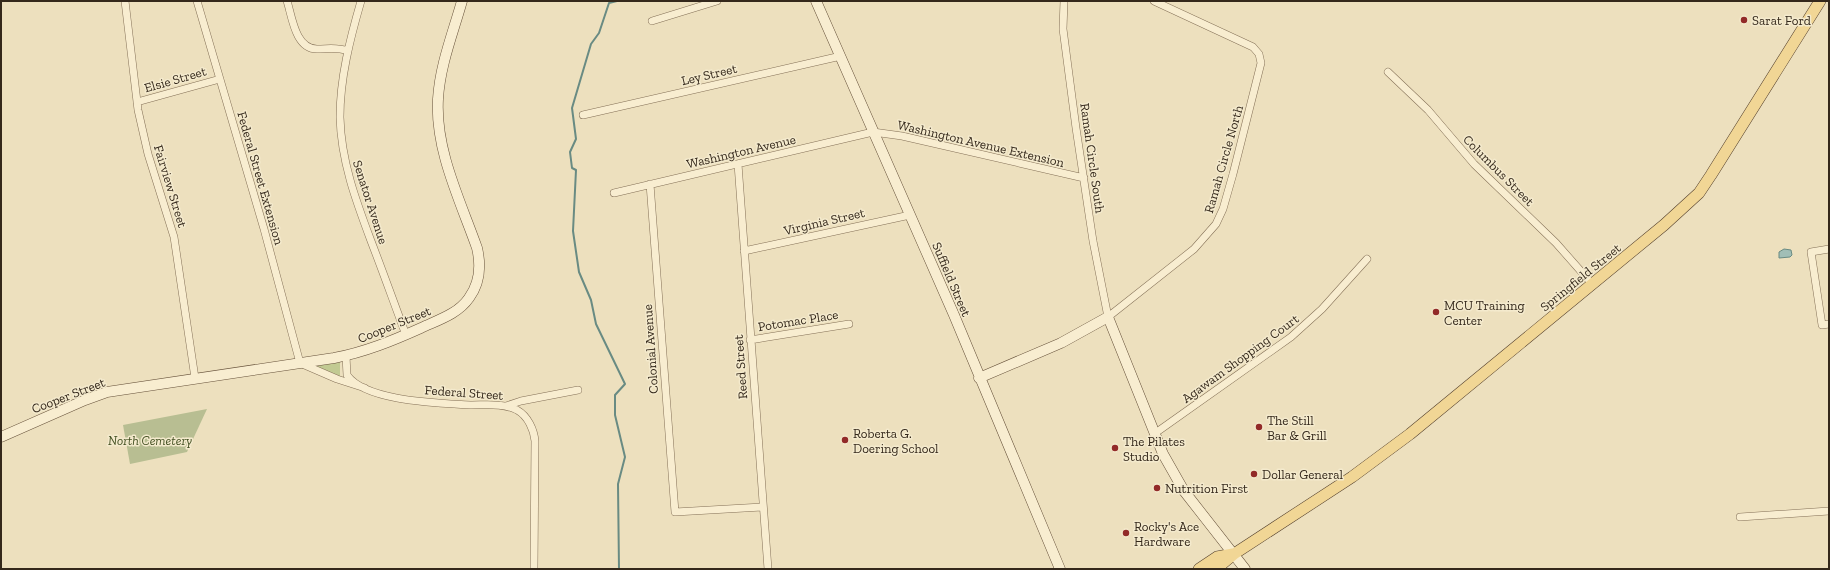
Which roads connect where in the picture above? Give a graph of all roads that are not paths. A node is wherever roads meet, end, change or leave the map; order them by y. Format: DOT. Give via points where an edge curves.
graph roads {
  1 [pos="125,1"];
  2 [pos="197,1"];
  3 [pos="287,1"];
  4 [pos="361,1"];
  5 [pos="462,1"];
  6 [pos="717,1"];
  7 [pos="816,1"];
  8 [pos="1064,1"];
  9 [pos="1154,1"];
  10 [pos="1820,1"];
  11 [pos="652,21"];
  12 [pos="348,51"];
  13 [pos="841,56"];
  14 [pos="1388,72"];
  15 [pos="220,79"];
  16 [pos="137,102"];
  17 [pos="583,116"];
  18 [pos="873,132"];
  19 [pos="738,164"];
  20 [pos="1084,178"];
  21 [pos="650,184"];
  22 [pos="614,193"];
  23 [pos="910,215"];
  24 [pos="1829,249"];
  25 [pos="744,252"];
  26 [pos="1367,259"];
  27 [pos="1593,285"];
  28 [pos="1108,317"];
  29 [pos="849,324"];
  30 [pos="1826,324"];
  31 [pos="406,335"];
  32 [pos="750,340"];
  33 [pos="346,356"];
  34 [pos="300,363"];
  35 [pos="195,378"];
  36 [pos="979,378"];
  37 [pos="365,388"];
  38 [pos="578,390"];
  39 [pos="506,406"];
  40 [pos="1154,434"];
  41 [pos="1,436"];
  42 [pos="762,507"];
  43 [pos="1829,511"];
  44 [pos="1740,517"];
  45 [pos="1234,554"];
  46 [pos="534,569"];
  47 [pos="768,569"];
  48 [pos="1060,569"];
  49 [pos="1199,569"];
  50 [pos="1216,569"];
  51 [pos="1246,569"];
  1 -- 16 [label="street, Fairview Street"];
  2 -- 15 [label="street, Federal Street Extension"];
  3 -- 12 [label="street" via="302,43 313,49 335,47"];
  4 -- 12 [label="street, Senator Avenue"];
  5 -- 31 [label="street, Cooper Street" via="441,77 438,122 444,152 477,248 479,272 471,295 460,308"];
  6 -- 11 [label="street"];
  7 -- 13 [label="street, Suffield Street"];
  8 -- 20 [label="street, Ramah Circle South" via="1063,31"];
  9 -- 28 [label="street, Ramah Circle North" via="1253,48 1259,54 1261,63 1223,209 1216,224 1194,249"];
  10 -- 27 [label="main road, Springfield Street" via="1699,193"];
  12 -- 31 [label="street, Senator Avenue" via="340,108 341,136 346,163 358,208"];
  13 -- 17 [label="street, Ley Street"];
  13 -- 18 [label="street, Suffield Street"];
  14 -- 27 [label="street, Columbus Street" via="1428,110 1474,164 1556,243"];
  15 -- 16 [label="street, Elsie Street"];
  15 -- 34 [label="street, Federal Street Extension"];
  16 -- 35 [label="street, Fairview Street" via="148,154 174,237"];
  18 -- 19 [label="street, Washington Avenue"];
  18 -- 20 [label="street, Washington Avenue Extension" via="902,136"];
  18 -- 23 [label="street, Suffield Street"];
  19 -- 21 [label="street, Washington Avenue"];
  19 -- 25 [label="street, Reed Street"];
  20 -- 28 [label="street, Ramah Circle South"];
  21 -- 22 [label="street, Washington Avenue"];
  21 -- 42 [label="street, Colonial Avenue" via="675,512"];
  23 -- 25 [label="street, Virginia Street"];
  23 -- 36 [label="street, Suffield Street"];
  24 -- 30 [label="street" via="1811,252"];
  25 -- 32 [label="street, Reed Street"];
  26 -- 40 [label="street, Agawam Shopping Court" via="1322,309 1291,338"];
  27 -- 45 [label="main road, Springfield Street" via="1389,450"];
  28 -- 36 [label="street" via="1061,343"];
  28 -- 40 [label="street"];
  29 -- 32 [label="street, Potomac Place"];
  31 -- 33 [label="street, Cooper Street" via="378,347"];
  32 -- 42 [label="street, Reed Street"];
  33 -- 34 [label="street, Cooper Street"];
  33 -- 37 [label="street, Federal Street" via="347,375"];
  34 -- 35 [label="street, Cooper Street"];
  34 -- 37 [label="street, Federal Street"];
  35 -- 41 [label="street, Cooper Street" via="100,394"];
  36 -- 48 [label="street, Suffield Street"];
  37 -- 39 [label="street, Federal Street" via="409,400"];
  38 -- 39 [label="street"];
  39 -- 46 [label="street, Federal Street" via="523,415 534,434"];
  40 -- 45 [label="street" via="1184,491"];
  42 -- 47 [label="street, Reed Street"];
  43 -- 44 [label="street"];
  45 -- 49 [label="main road, Springfield Street" via="1217,557"];
  45 -- 50 [label="main road, Springfield Street"];
  45 -- 51 [label="street"];
}
